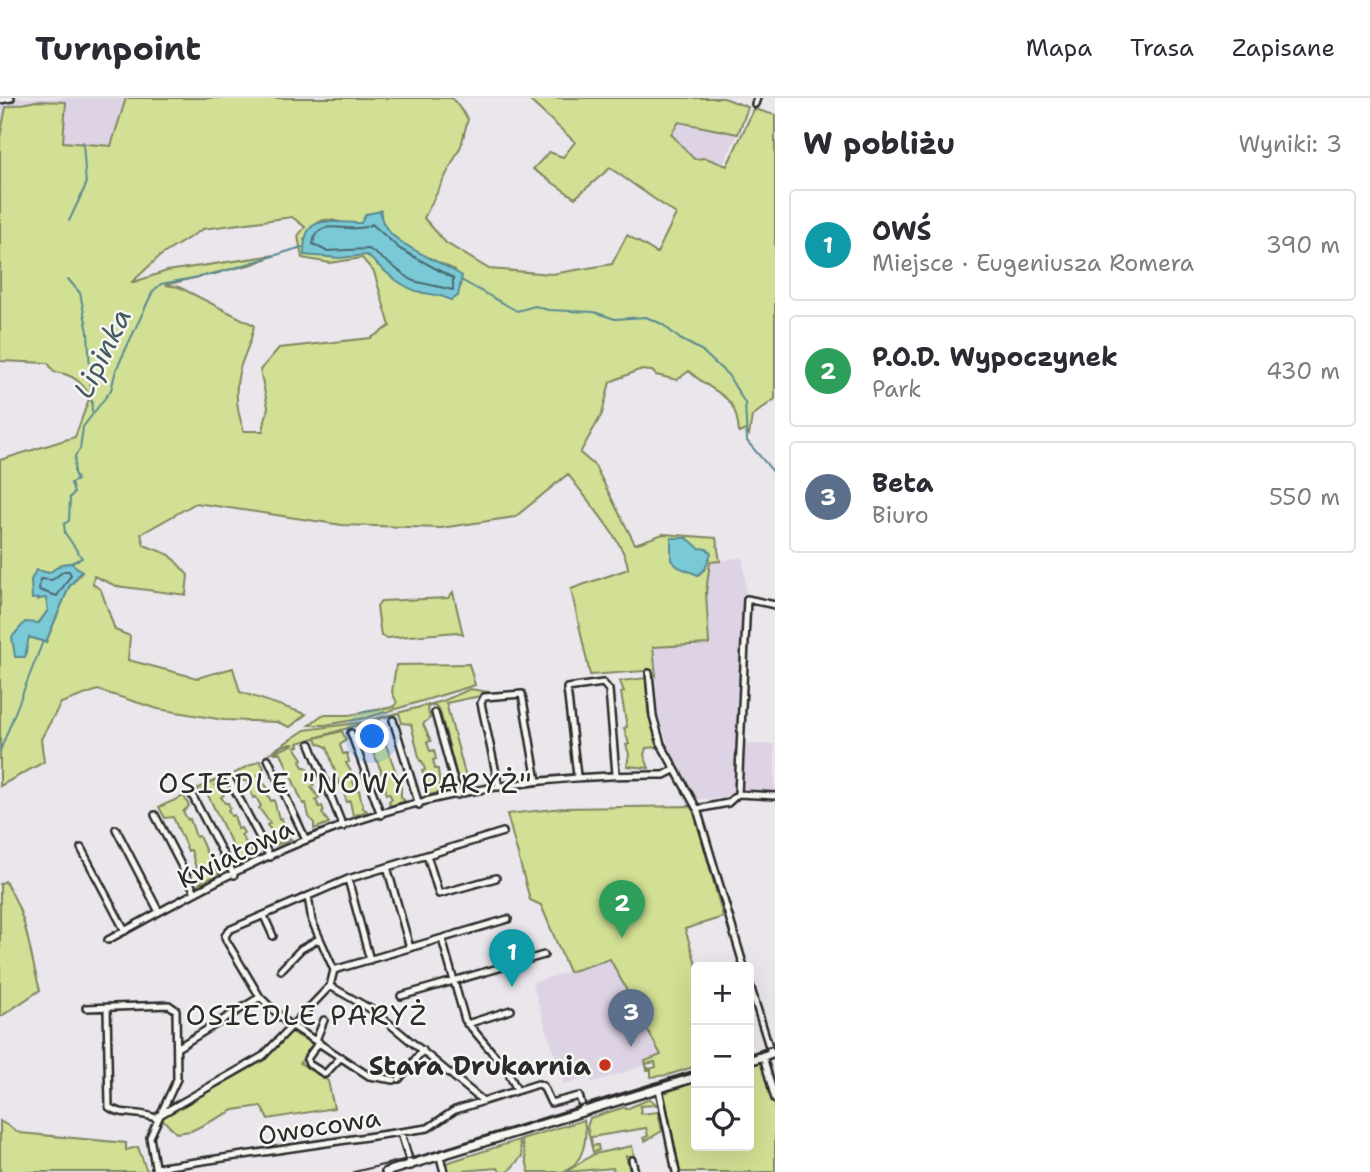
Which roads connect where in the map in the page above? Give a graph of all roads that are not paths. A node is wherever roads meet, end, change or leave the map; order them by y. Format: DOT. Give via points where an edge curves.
graph roads {
  1 [pos="11,98"];
  2 [pos="0,100"];
  3 [pos="775,605"];
  4 [pos="649,673"];
  5 [pos="435,713"];
  6 [pos="393,720"];
  7 [pos="351,733"];
  8 [pos="310,744"];
  9 [pos="268,760"];
  10 [pos="674,770"];
  11 [pos="616,775"];
  12 [pos="577,776"];
  13 [pos="229,779"];
  14 [pos="537,781"];
  15 [pos="499,787"];
  16 [pos="738,794"];
  17 [pos="458,795"];
  18 [pos="192,796"];
  19 [pos="775,796"];
  20 [pos="419,805"];
  21 [pos="697,809"];
  22 [pos="155,815"];
  23 [pos="382,815"];
  24 [pos="343,827"];
  25 [pos="116,829"];
  26 [pos="503,832"];
  27 [pos="306,840"];
  28 [pos="81,848"];
  29 [pos="427,855"];
  30 [pos="270,857"];
  31 [pos="387,867"];
  32 [pos="234,875"];
  33 [pos="496,878"];
  34 [pos="348,879"];
  35 [pos="195,892"];
  36 [pos="308,896"];
  37 [pos="159,912"];
  38 [pos="264,916"];
  39 [pos="508,919"];
  40 [pos="125,931"];
  41 [pos="273,936"];
  42 [pos="319,939"];
  43 [pos="442,939"];
  44 [pos="108,940"];
  45 [pos="410,948"];
  46 [pos="544,955"];
  47 [pos="370,960"];
  48 [pos="743,962"];
  49 [pos="281,970"];
  50 [pos="334,970"];
  51 [pos="454,981"];
  52 [pos="330,986"];
  53 [pos="401,996"];
  54 [pos="260,997"];
  55 [pos="754,999"];
  56 [pos="107,1007"];
  57 [pos="86,1008"];
  58 [pos="511,1010"];
  59 [pos="324,1020"];
  60 [pos="467,1024"];
  61 [pos="291,1026"];
  62 [pos="318,1041"];
  63 [pos="177,1048"];
  64 [pos="423,1050"];
  65 [pos="770,1054"];
  66 [pos="341,1057"];
  67 [pos="691,1079"];
  68 [pos="174,1089"];
  69 [pos="659,1089"];
  70 [pos="517,1090"];
  71 [pos="775,1100"];
  72 [pos="186,1101"];
  73 [pos="483,1101"];
  74 [pos="584,1112"];
  75 [pos="157,1117"];
  76 [pos="401,1133"];
  77 [pos="440,1157"];
  78 [pos="632,1160"];
  79 [pos="411,1166"];
  80 [pos="155,1170"];
  81 [pos="386,1172"];
  82 [pos="444,1172"];
  83 [pos="635,1172"];
  84 [pos="676,1172"];
  1 -- 2 [label="street"];
  3 -- 16 [label="street" via="747,599"];
  4 -- 10 [label="street" via="653,716"];
  5 -- 17 [label="street"];
  6 -- 20 [label="street"];
  7 -- 23 [label="street"];
  8 -- 24 [label="street"];
  9 -- 27 [label="street"];
  10 -- 11 [label="street, Kwiatowa" via="664,775"];
  10 -- 21 [label="street"];
  11 -- 12 [label="street, Kwiatowa"];
  11 -- 12 [label="street" via="609,690 603,683 567,688"];
  12 -- 14 [label="street, Kwiatowa"];
  13 -- 30 [label="street"];
  14 -- 15 [label="street, Kwiatowa"];
  14 -- 15 [label="street" via="522,694 484,697 481,703"];
  15 -- 17 [label="street, Kwiatowa"];
  16 -- 19 [label="street"];
  16 -- 21 [label="street" via="728,803"];
  17 -- 20 [label="street, Kwiatowa"];
  18 -- 32 [label="street"];
  20 -- 23 [label="street, Kwiatowa"];
  21 -- 48 [label="street"];
  22 -- 35 [label="street"];
  23 -- 24 [label="street, Kwiatowa"];
  24 -- 27 [label="street, Kwiatowa"];
  25 -- 37 [label="street"];
  26 -- 29 [label="street"];
  27 -- 30 [label="street, Kwiatowa"];
  28 -- 40 [label="street"];
  29 -- 31 [label="street"];
  29 -- 33 [label="street" via="439,894"];
  30 -- 32 [label="street, Kwiatowa"];
  31 -- 34 [label="street"];
  31 -- 45 [label="street"];
  32 -- 35 [label="street, Kwiatowa"];
  34 -- 36 [label="street"];
  34 -- 47 [label="street"];
  35 -- 37 [label="street, Kwiatowa"];
  36 -- 38 [label="street"];
  36 -- 42 [label="street"];
  37 -- 40 [label="street, Kwiatowa"];
  38 -- 41 [label="street"];
  38 -- 54 [label="street" via="229,930 226,940"];
  39 -- 43 [label="street"];
  40 -- 44 [label="street, Kwiatowa"];
  42 -- 49 [label="street" via="301,949"];
  42 -- 50 [label="street"];
  43 -- 45 [label="street"];
  43 -- 51 [label="street"];
  45 -- 47 [label="street"];
  46 -- 51 [label="street"];
  47 -- 50 [label="street"];
  50 -- 52 [label="street"];
  51 -- 53 [label="street"];
  51 -- 60 [label="street"];
  52 -- 61 [label="street"];
  52 -- 64 [label="street" via="374,1011"];
  54 -- 61 [label="street"];
  54 -- 63 [label="street"];
  55 -- 65 [label="street"];
  56 -- 57 [label="street"];
  56 -- 63 [label="street" via="172,1006"];
  56 -- 75 [label="street" via="109,1107"];
  58 -- 60 [label="street"];
  59 -- 62 [label="street"];
  60 -- 70 [label="street" via="507,1070"];
  61 -- 62 [label="street"];
  61 -- 72 [label="street" via="253,1063"];
  62 -- 66 [label="street"];
  62 -- 66 [label="street" via="307,1059 309,1064 326,1074"];
  63 -- 68 [label="street"];
  64 -- 66 [label="street" via="397,1080 369,1076"];
  64 -- 73 [label="street"];
  65 -- 71 [label="street"];
  67 -- 69 [label="main road"];
  68 -- 72 [label="street"];
  68 -- 75 [label="street"];
  69 -- 74 [label="main road"];
  69 -- 84 [label="street"];
  70 -- 73 [label="street, Owocowa"];
  70 -- 74 [label="street" via="540,1085 551,1103 579,1096"];
  72 -- 75 [label="street"];
  73 -- 76 [label="street, Owocowa" via="451,1112 431,1127"];
  74 -- 77 [label="main road"];
  75 -- 80 [label="street" via="150,1137"];
  76 -- 79 [label="street"];
  76 -- 80 [label="street, Owocowa"];
  77 -- 79 [label="main road"];
  77 -- 82 [label="street"];
  78 -- 83 [label="street"];
  79 -- 81 [label="main road"];
}
